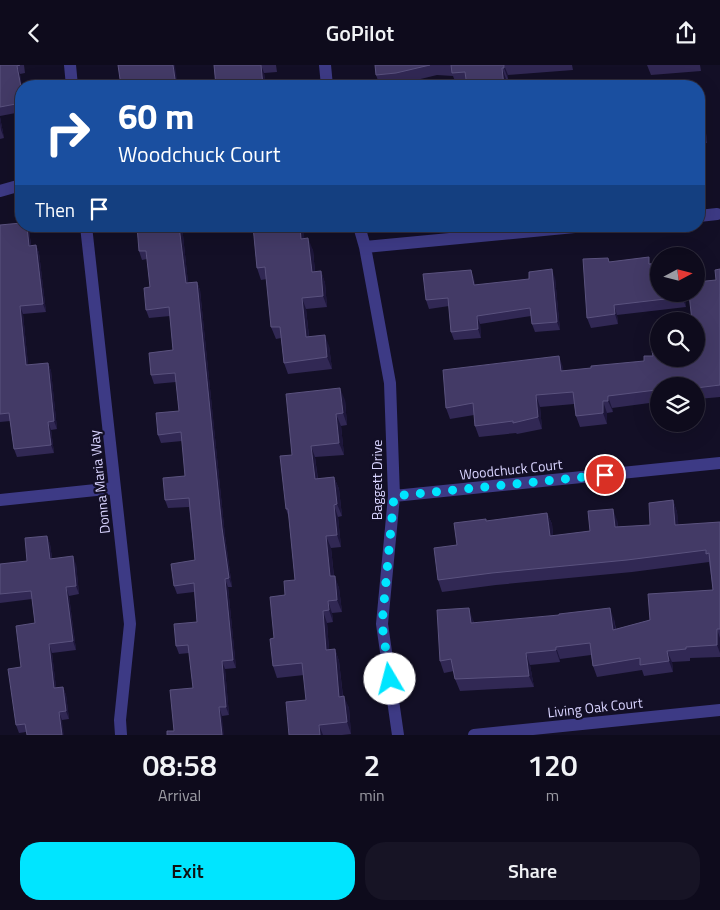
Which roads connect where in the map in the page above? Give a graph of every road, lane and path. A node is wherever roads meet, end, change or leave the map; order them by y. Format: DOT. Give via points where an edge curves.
graph roads {
  1 [pos="70,65"];
  2 [pos="325,65"];
  3 [pos="71,80"];
  4 [pos="326,80"];
  5 [pos="15,187"];
  6 [pos="0,191"];
  7 [pos="716,214"];
  8 [pos="705,215"];
  9 [pos="87,232"];
  10 [pos="360,232"];
  11 [pos="522,232"];
  12 [pos="364,247"];
  13 [pos="720,463"];
  14 [pos="115,488"];
  15 [pos="394,496"];
  16 [pos="0,500"];
  17 [pos="720,710"];
  18 [pos="121,735"];
  19 [pos="398,735"];
  20 [pos="474,735"];
  1 -- 3 [label="street"];
  2 -- 4 [label="street"];
  5 -- 6 [label="street"];
  7 -- 8 [label="street"];
  9 -- 14 [label="street, Donna Maria Way"];
  10 -- 12 [label="street, Baggett Drive"];
  11 -- 12 [label="street"];
  12 -- 15 [label="street, Baggett Drive" via="390,383"];
  13 -- 15 [label="street, Woodchuck Court"];
  14 -- 16 [label="street"];
  14 -- 18 [label="street, Donna Maria Way" via="130,624"];
  15 -- 19 [label="street, Baggett Drive" via="382,624"];
  17 -- 20 [label="street, Living Oak Court"];
}
